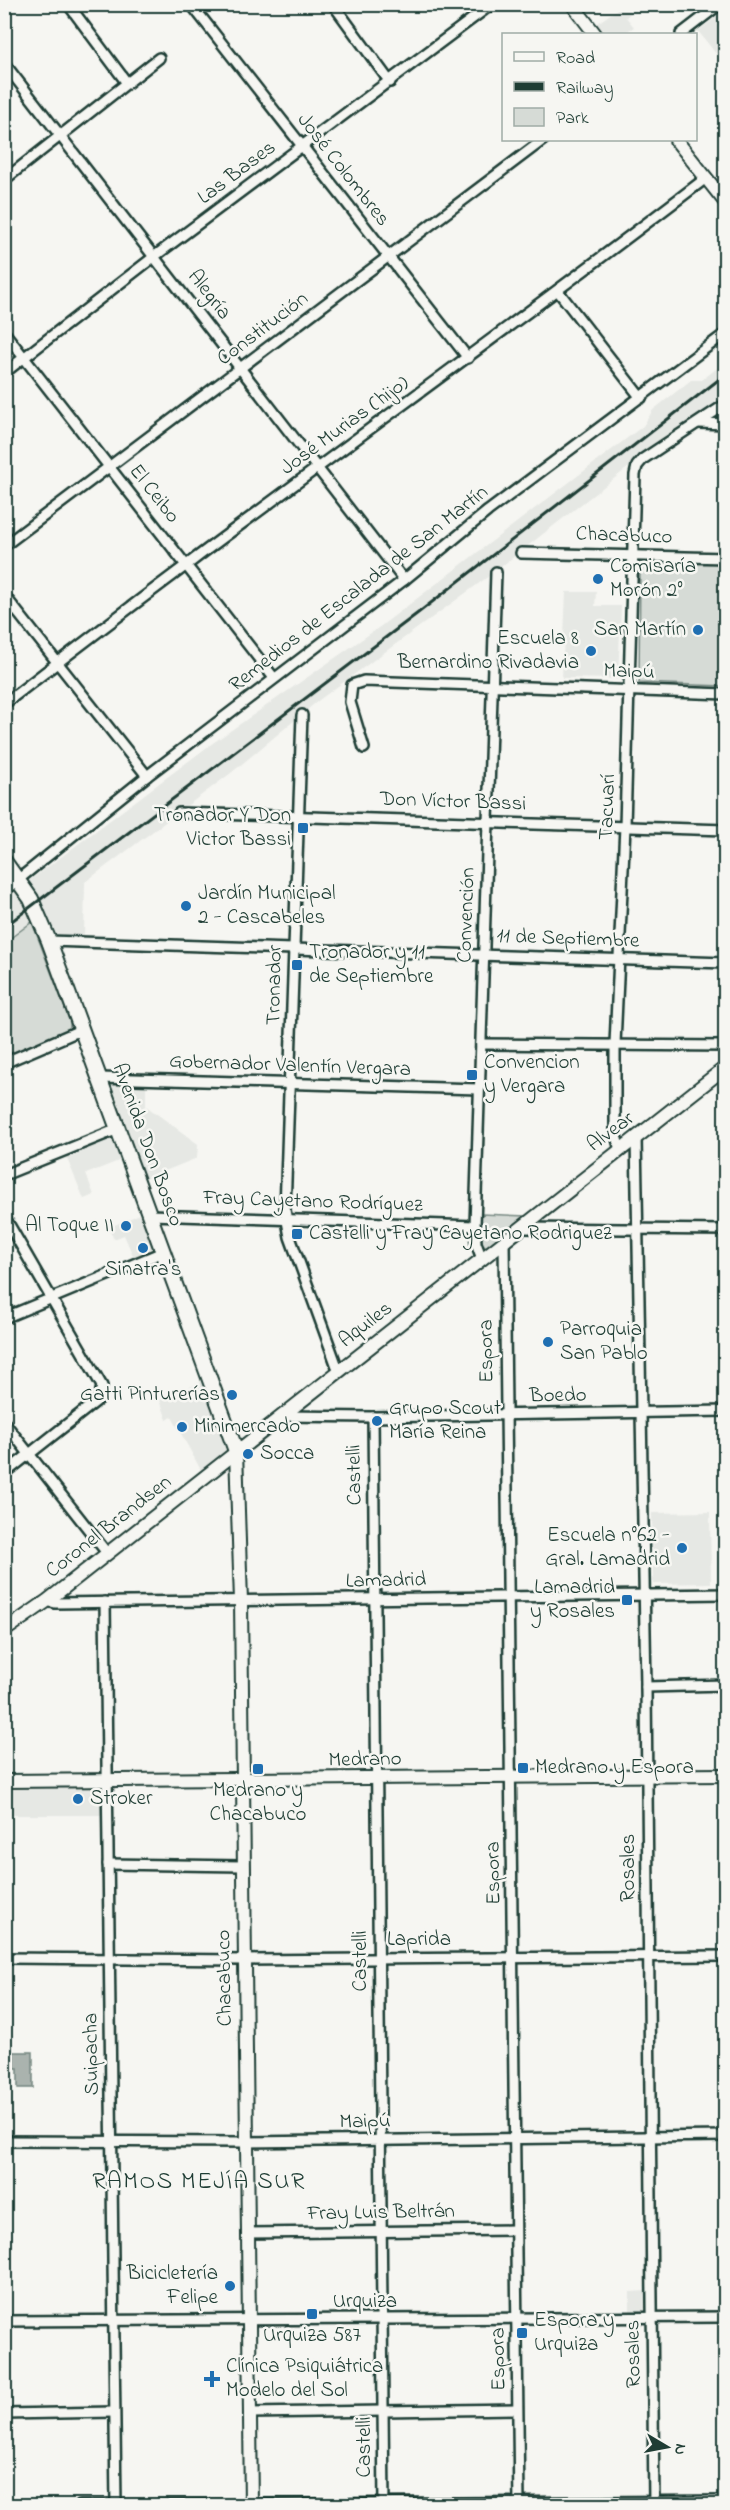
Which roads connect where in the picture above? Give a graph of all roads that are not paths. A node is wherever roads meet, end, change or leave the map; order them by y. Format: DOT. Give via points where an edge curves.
graph roads {
  1 [pos="68,4"];
  2 [pos="191,4"];
  3 [pos="333,4"];
  4 [pos="492,4"];
  5 [pos="572,4"];
  6 [pos="720,4"];
  7 [pos="594,33"];
  8 [pos="682,33"];
  9 [pos="159,58"];
  10 [pos="4,63"];
  11 [pos="390,82"];
  12 [pos="127,83"];
  13 [pos="62,136"];
  14 [pos="542,141"];
  15 [pos="677,141"];
  16 [pos="302,147"];
  17 [pos="706,178"];
  18 [pos="4,180"];
  19 [pos="726,203"];
  20 [pos="155,256"];
  21 [pos="388,258"];
  22 [pos="558,291"];
  23 [pos="4,332"];
  24 [pos="726,333"];
  25 [pos="468,357"];
  26 [pos="24,358"];
  27 [pos="242,368"];
  28 [pos="4,373"];
  29 [pos="641,398"];
  30 [pos="726,404"];
  31 [pos="699,423"];
  32 [pos="726,424"];
  33 [pos="109,465"];
  34 [pos="317,469"];
  35 [pos="4,546"];
  36 [pos="521,553"];
  37 [pos="632,556"];
  38 [pos="726,558"];
  39 [pos="185,564"];
  40 [pos="496,572"];
  41 [pos="404,580"];
  42 [pos="4,595"];
  43 [pos="57,663"];
  44 [pos="274,678"];
  45 [pos="494,686"];
  46 [pos="629,690"];
  47 [pos="726,694"];
  48 [pos="4,704"];
  49 [pos="302,716"];
  50 [pos="364,748"];
  51 [pos="147,776"];
  52 [pos="179,813"];
  53 [pos="299,816"];
  54 [pos="488,821"];
  55 [pos="625,826"];
  56 [pos="726,830"];
  57 [pos="4,861"];
  58 [pos="19,880"];
  59 [pos="4,891"];
  60 [pos="49,941"];
  61 [pos="293,950"];
  62 [pos="484,954"];
  63 [pos="620,959"];
  64 [pos="726,963"];
  65 [pos="83,1029"];
  66 [pos="481,1044"];
  67 [pos="615,1044"];
  68 [pos="726,1046"];
  69 [pos="4,1063"];
  70 [pos="726,1067"];
  71 [pos="100,1078"];
  72 [pos="290,1084"];
  73 [pos="479,1089"];
  74 [pos="118,1129"];
  75 [pos="636,1137"];
  76 [pos="620,1150"];
  77 [pos="4,1175"];
  78 [pos="150,1215"];
  79 [pos="4,1216"];
  80 [pos="287,1219"];
  81 [pos="475,1226"];
  82 [pos="519,1228"];
  83 [pos="638,1230"];
  84 [pos="726,1230"];
  85 [pos="504,1241"];
  86 [pos="163,1251"];
  87 [pos="482,1259"];
  88 [pos="52,1299"];
  89 [pos="4,1318"];
  90 [pos="339,1372"];
  91 [pos="726,1411"];
  92 [pos="640,1412"];
  93 [pos="506,1414"];
  94 [pos="282,1416"];
  95 [pos="373,1417"];
  96 [pos="4,1422"];
  97 [pos="236,1451"];
  98 [pos="30,1455"];
  99 [pos="4,1474"];
  100 [pos="107,1553"];
  101 [pos="726,1594"];
  102 [pos="643,1595"];
  103 [pos="509,1598"];
  104 [pos="375,1599"];
  105 [pos="47,1601"];
  106 [pos="241,1601"];
  107 [pos="105,1602"];
  108 [pos="4,1631"];
  109 [pos="726,1685"];
  110 [pos="646,1687"];
  111 [pos="726,1775"];
  112 [pos="646,1776"];
  113 [pos="510,1778"];
  114 [pos="377,1779"];
  115 [pos="242,1780"];
  116 [pos="4,1781"];
  117 [pos="108,1781"];
  118 [pos="108,1864"];
  119 [pos="242,1866"];
  120 [pos="647,1956"];
  121 [pos="726,1956"];
  122 [pos="513,1957"];
  123 [pos="4,1958"];
  124 [pos="110,1958"];
  125 [pos="379,1958"];
  126 [pos="244,1959"];
  127 [pos="726,2136"];
  128 [pos="651,2137"];
  129 [pos="514,2139"];
  130 [pos="380,2140"];
  131 [pos="4,2141"];
  132 [pos="111,2141"];
  133 [pos="247,2142"];
  134 [pos="515,2230"];
  135 [pos="381,2231"];
  136 [pos="248,2233"];
  137 [pos="726,2317"];
  138 [pos="652,2318"];
  139 [pos="382,2319"];
  140 [pos="516,2319"];
  141 [pos="249,2320"];
  142 [pos="4,2321"];
  143 [pos="114,2321"];
  144 [pos="518,2409"];
  145 [pos="114,2412"];
  146 [pos="383,2412"];
  147 [pos="250,2413"];
  148 [pos="4,2414"];
  149 [pos="726,2501"];
  150 [pos="519,2504"];
  151 [pos="654,2504"];
  152 [pos="80,2505"];
  153 [pos="116,2505"];
  154 [pos="250,2505"];
  155 [pos="384,2505"];
  1 -- 12 [label="street"];
  2 -- 16 [label="street, José Colombres"];
  3 -- 11 [label="street"];
  4 -- 11 [label="street, Las Bases"];
  5 -- 7 [label="street"];
  6 -- 8 [label="street"];
  9 -- 12 [label="street"];
  10 -- 13 [label="street, Alegría"];
  11 -- 16 [label="street, Las Bases"];
  12 -- 13 [label="street"];
  13 -- 18 [label="street"];
  13 -- 20 [label="street, Alegría"];
  14 -- 21 [label="street, Constitución"];
  15 -- 17 [label="street"];
  16 -- 20 [label="street, Las Bases"];
  16 -- 21 [label="street, José Colombres"];
  17 -- 19 [label="street"];
  17 -- 22 [label="street, José Murias (hijo)"];
  20 -- 26 [label="street, Las Bases"];
  20 -- 27 [label="street, Alegría"];
  21 -- 25 [label="street, José Colombres"];
  21 -- 27 [label="street, Constitución"];
  22 -- 25 [label="street, José Murias (hijo)"];
  22 -- 29 [label="street"];
  23 -- 26 [label="street, El Ceibo"];
  24 -- 29 [label="street, Remedios de Escalada de San Martín"];
  25 -- 34 [label="street, José Murias (hijo)"];
  26 -- 28 [label="street, Las Bases"];
  26 -- 33 [label="street, El Ceibo"];
  27 -- 33 [label="street, Constitución"];
  27 -- 34 [label="street, Alegría"];
  29 -- 41 [label="street, Remedios de Escalada de San Martín" via="488,511"];
  30 -- 31 [label="street"];
  31 -- 32 [label="street"];
  31 -- 37 [label="street, Tacuarí" via="637,466"];
  33 -- 35 [label="street, Constitución"];
  33 -- 39 [label="street, El Ceibo"];
  34 -- 39 [label="street, José Murias (hijo)"];
  34 -- 41 [label="street, Alegría"];
  36 -- 37 [label="street, Chacabuco"];
  37 -- 38 [label="street, Chacabuco"];
  37 -- 46 [label="street, Tacuarí"];
  39 -- 43 [label="street, José Murias (hijo)"];
  39 -- 44 [label="street, El Ceibo"];
  40 -- 45 [label="street, Convención"];
  41 -- 44 [label="street, Remedios de Escalada de San Martín"];
  42 -- 43 [label="street"];
  43 -- 48 [label="street, José Murias (hijo)"];
  43 -- 51 [label="street"];
  44 -- 51 [label="street, Remedios de Escalada de San Martín"];
  45 -- 46 [label="street, Maipú"];
  45 -- 50 [label="street, Maipú" via="364,681 352,686 350,702"];
  45 -- 54 [label="street, Convención"];
  46 -- 47 [label="street, Maipú"];
  46 -- 55 [label="street, Tacuarí"];
  49 -- 53 [label="street, Tronador"];
  51 -- 58 [label="street, Remedios de Escalada de San Martín"];
  52 -- 53 [label="street, Don Víctor Bassi"];
  53 -- 54 [label="street, Don Víctor Bassi"];
  53 -- 61 [label="street, Tronador"];
  54 -- 55 [label="street, Don Víctor Bassi"];
  54 -- 62 [label="street, Convención"];
  55 -- 56 [label="street, Don Víctor Bassi"];
  55 -- 63 [label="street, Tacuarí"];
  57 -- 58 [label="main road, Avenida Don Bosco"];
  58 -- 59 [label="street, Remedios de Escalada de San Martín"];
  58 -- 60 [label="main road, Avenida Don Bosco"];
  60 -- 61 [label="street, 11 de Septiembre"];
  60 -- 65 [label="main road, Avenida Don Bosco"];
  61 -- 62 [label="street, 11 de Septiembre"];
  61 -- 72 [label="street, Tronador"];
  62 -- 63 [label="street, 11 de Septiembre"];
  62 -- 66 [label="street, Convención"];
  63 -- 64 [label="street, 11 de Septiembre"];
  63 -- 67 [label="street, Tacuarí"];
  65 -- 69 [label="street"];
  65 -- 71 [label="main road, Avenida Don Bosco"];
  66 -- 67 [label="street"];
  66 -- 73 [label="street, Convención"];
  67 -- 68 [label="street"];
  67 -- 76 [label="street, Tacuarí" via="615,1132"];
  70 -- 75 [label="street, Alvear"];
  71 -- 72 [label="street, Gobernador Valentín Vergara"];
  71 -- 74 [label="main road, Avenida Don Bosco"];
  72 -- 73 [label="street, Gobernador Valentín Vergara"];
  72 -- 80 [label="street, Tronador"];
  73 -- 81 [label="street, Convención"];
  74 -- 77 [label="street"];
  74 -- 78 [label="main road, Avenida Don Bosco"];
  75 -- 76 [label="street, Alvear"];
  75 -- 83 [label="street"];
  76 -- 82 [label="street, Alvear"];
  78 -- 80 [label="street, Fray Cayetano Rodríguez"];
  78 -- 86 [label="main road, Avenida Don Bosco"];
  79 -- 88 [label="street"];
  80 -- 81 [label="street, Fray Cayetano Rodríguez"];
  80 -- 90 [label="street"];
  81 -- 87 [label="street, Convención"];
  82 -- 83 [label="street"];
  82 -- 85 [label="street, Aquiles"];
  83 -- 84 [label="street"];
  83 -- 92 [label="street, Rosales"];
  85 -- 87 [label="street, Aquiles"];
  85 -- 93 [label="street, Espora"];
  86 -- 88 [label="street"];
  86 -- 97 [label="main road, Avenida Don Bosco"];
  87 -- 90 [label="street, Aquiles"];
  88 -- 89 [label="street"];
  88 -- 98 [label="street" via="102,1390 99,1399"];
  90 -- 94 [label="street, Aquiles"];
  91 -- 92 [label="street, Boedo"];
  92 -- 93 [label="street, Boedo"];
  92 -- 102 [label="street, Rosales"];
  93 -- 95 [label="street, Boedo"];
  93 -- 103 [label="street, Espora"];
  94 -- 95 [label="street, Boedo"];
  94 -- 97 [label="street, Aquiles"];
  95 -- 104 [label="street, Castelli"];
  96 -- 98 [label="street"];
  97 -- 100 [label="street, Coronel Brandsen"];
  97 -- 106 [label="street, Chacabuco"];
  98 -- 99 [label="street"];
  98 -- 100 [label="street"];
  100 -- 105 [label="street, Coronel Brandsen"];
  101 -- 102 [label="street, Lamadrid"];
  102 -- 103 [label="street, Lamadrid"];
  102 -- 110 [label="street, Rosales"];
  103 -- 104 [label="street, Lamadrid"];
  103 -- 113 [label="street, Espora"];
  104 -- 106 [label="street, Lamadrid"];
  104 -- 114 [label="street, Castelli"];
  105 -- 107 [label="street, Lamadrid"];
  105 -- 108 [label="street, Coronel Brandsen"];
  106 -- 107 [label="street, Lamadrid"];
  106 -- 115 [label="street, Chacabuco"];
  107 -- 117 [label="street, Suipacha"];
  109 -- 110 [label="street"];
  110 -- 112 [label="street, Rosales"];
  111 -- 112 [label="street, Medrano"];
  112 -- 113 [label="street, Medrano"];
  112 -- 120 [label="street, Rosales"];
  113 -- 114 [label="street, Medrano"];
  113 -- 122 [label="street, Espora"];
  114 -- 115 [label="street, Medrano"];
  114 -- 125 [label="street, Castelli"];
  115 -- 117 [label="street, Medrano"];
  115 -- 119 [label="street, Chacabuco"];
  116 -- 117 [label="street, Medrano"];
  117 -- 118 [label="street, Suipacha"];
  118 -- 119 [label="street"];
  118 -- 124 [label="street, Suipacha"];
  119 -- 126 [label="street, Chacabuco"];
  120 -- 121 [label="street, Laprida"];
  120 -- 122 [label="street, Laprida"];
  120 -- 128 [label="street, Rosales"];
  122 -- 125 [label="street, Laprida"];
  122 -- 129 [label="street, Espora"];
  123 -- 124 [label="street, Laprida"];
  124 -- 126 [label="street, Laprida"];
  124 -- 132 [label="street, Suipacha"];
  125 -- 126 [label="street, Laprida"];
  125 -- 130 [label="street, Castelli"];
  126 -- 133 [label="street, Chacabuco"];
  127 -- 128 [label="street, Maipú"];
  128 -- 129 [label="street, Maipú"];
  128 -- 138 [label="street, Rosales"];
  129 -- 130 [label="street, Maipú"];
  129 -- 134 [label="street, Espora"];
  130 -- 133 [label="street, Maipú"];
  130 -- 135 [label="street, Castelli"];
  131 -- 132 [label="street, Maipú"];
  132 -- 133 [label="street, Maipú"];
  132 -- 143 [label="street, Suipacha"];
  133 -- 136 [label="street, Chacabuco"];
  134 -- 135 [label="street, Fray Luis Beltrán"];
  134 -- 140 [label="street, Espora"];
  135 -- 136 [label="street, Fray Luis Beltrán"];
  135 -- 139 [label="street, Castelli"];
  136 -- 141 [label="street, Chacabuco"];
  137 -- 138 [label="street, Urquiza"];
  138 -- 140 [label="street, Urquiza"];
  138 -- 151 [label="street, Rosales"];
  139 -- 140 [label="street, Urquiza"];
  139 -- 141 [label="street, Urquiza"];
  139 -- 146 [label="street, Castelli"];
  140 -- 144 [label="street, Espora"];
  141 -- 143 [label="street, Urquiza"];
  141 -- 147 [label="street, Chacabuco"];
  142 -- 143 [label="street, Urquiza"];
  143 -- 145 [label="street, Suipacha"];
  144 -- 146 [label="street"];
  144 -- 150 [label="street, Espora"];
  145 -- 148 [label="street"];
  145 -- 153 [label="street, Suipacha"];
  146 -- 147 [label="street"];
  146 -- 155 [label="street, Castelli"];
  147 -- 154 [label="street, Chacabuco"];
  149 -- 151 [label="street"];
  150 -- 151 [label="street"];
  150 -- 155 [label="street"];
  152 -- 153 [label="street"];
  153 -- 154 [label="street"];
  154 -- 155 [label="street"];
}
